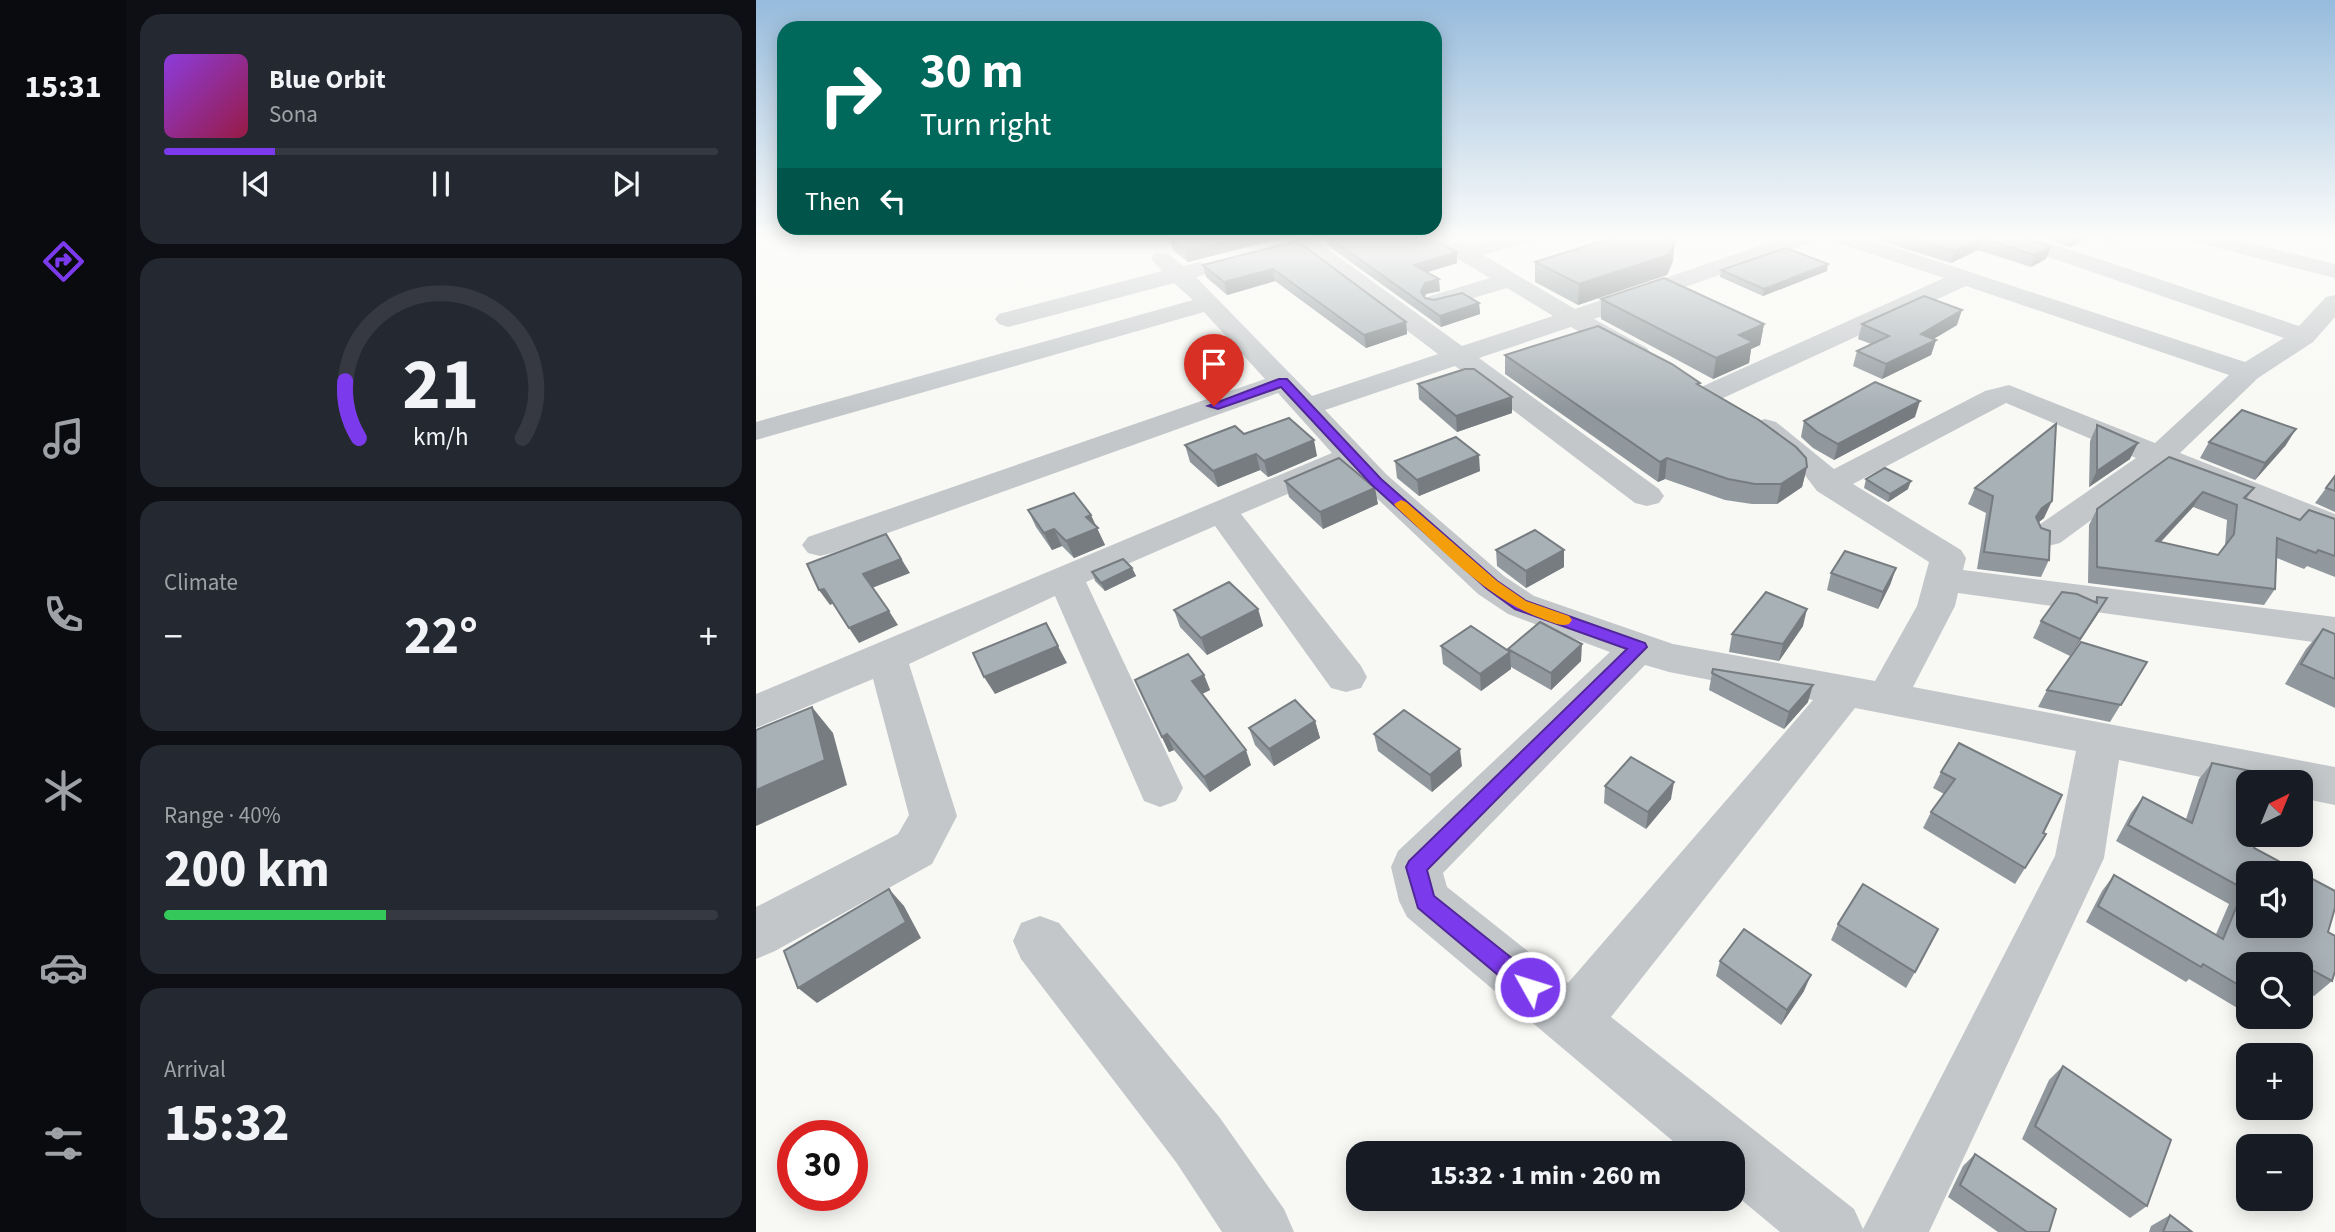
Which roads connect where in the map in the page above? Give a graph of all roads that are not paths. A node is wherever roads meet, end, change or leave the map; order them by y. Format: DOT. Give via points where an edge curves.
graph roads {
  1 [pos="1083,294"];
  2 [pos="1200,294"];
  3 [pos="1372,294"];
  4 [pos="1461,294"];
  5 [pos="1534,294"];
  6 [pos="1640,294"];
  7 [pos="1920,294"];
  8 [pos="2014,294"];
  9 [pos="2180,294"];
  10 [pos="1436,302"];
  11 [pos="2335,302"];
  12 [pos="1209,303"];
  13 [pos="1573,318"];
  14 [pos="1008,319"];
  15 [pos="2304,337"];
  16 [pos="1456,357"];
  17 [pos="2248,372"];
  18 [pos="1688,381"];
  19 [pos="1294,394"];
  20 [pos="756,431"];
  21 [pos="1353,455"];
  22 [pos="2160,456"];
  23 [pos="1829,484"];
  24 [pos="1647,496"];
  25 [pos="1220,511"];
  26 [pos="2335,526"];
  27 [pos="2048,535"];
  28 [pos="820,545"];
  29 [pos="1065,577"];
  30 [pos="1943,579"];
  31 [pos="2335,631"];
  32 [pos="1639,647"];
  33 [pos="887,657"];
  34 [pos="1346,677"];
  35 [pos="1868,695"];
  36 [pos="756,712"];
  37 [pos="2100,738"];
  38 [pos="2335,786"];
  39 [pos="1160,788"];
  40 [pos="756,934"];
  41 [pos="1040,941"];
  42 [pos="1572,1021"];
  43 [pos="1261,1232"];
  44 [pos="1830,1232"];
  45 [pos="1895,1232"];
  1 -- 14 [label="street"];
  2 -- 12 [label="street"];
  3 -- 16 [label="street"];
  4 -- 10 [label="street"];
  5 -- 13 [label="street"];
  6 -- 13 [label="street"];
  7 -- 18 [label="street"];
  8 -- 17 [label="street"];
  9 -- 15 [label="street"];
  11 -- 15 [label="street"];
  12 -- 19 [label="street"];
  12 -- 20 [label="street"];
  13 -- 16 [label="street"];
  13 -- 18 [label="street"];
  15 -- 17 [label="street"];
  16 -- 19 [label="street"];
  16 -- 24 [label="street"];
  17 -- 22 [label="street"];
  18 -- 23 [label="street" via="1740,409 1815,467"];
  19 -- 21 [label="street"];
  19 -- 28 [label="street"];
  21 -- 25 [label="street"];
  21 -- 32 [label="street" via="1418,520 1521,605"];
  22 -- 23 [label="street" via="2009,394 1995,397"];
  22 -- 26 [label="street"];
  22 -- 27 [label="street"];
  23 -- 30 [label="street" via="1948,558"];
  25 -- 29 [label="street"];
  25 -- 34 [label="street"];
  29 -- 33 [label="street"];
  29 -- 39 [label="street"];
  30 -- 31 [label="street"];
  30 -- 35 [label="street" via="1936,606 1892,688"];
  32 -- 35 [label="street" via="1669,658"];
  32 -- 42 [label="street" via="1416,867 1425,901"];
  33 -- 36 [label="street"];
  33 -- 40 [label="street" via="933,816 915,849"];
  35 -- 37 [label="street"];
  35 -- 42 [label="street"];
  37 -- 38 [label="street"];
  37 -- 45 [label="street" via="2079,858"];
  41 -- 43 [label="street" via="1198,1140"];
  42 -- 44 [label="street"];
}
